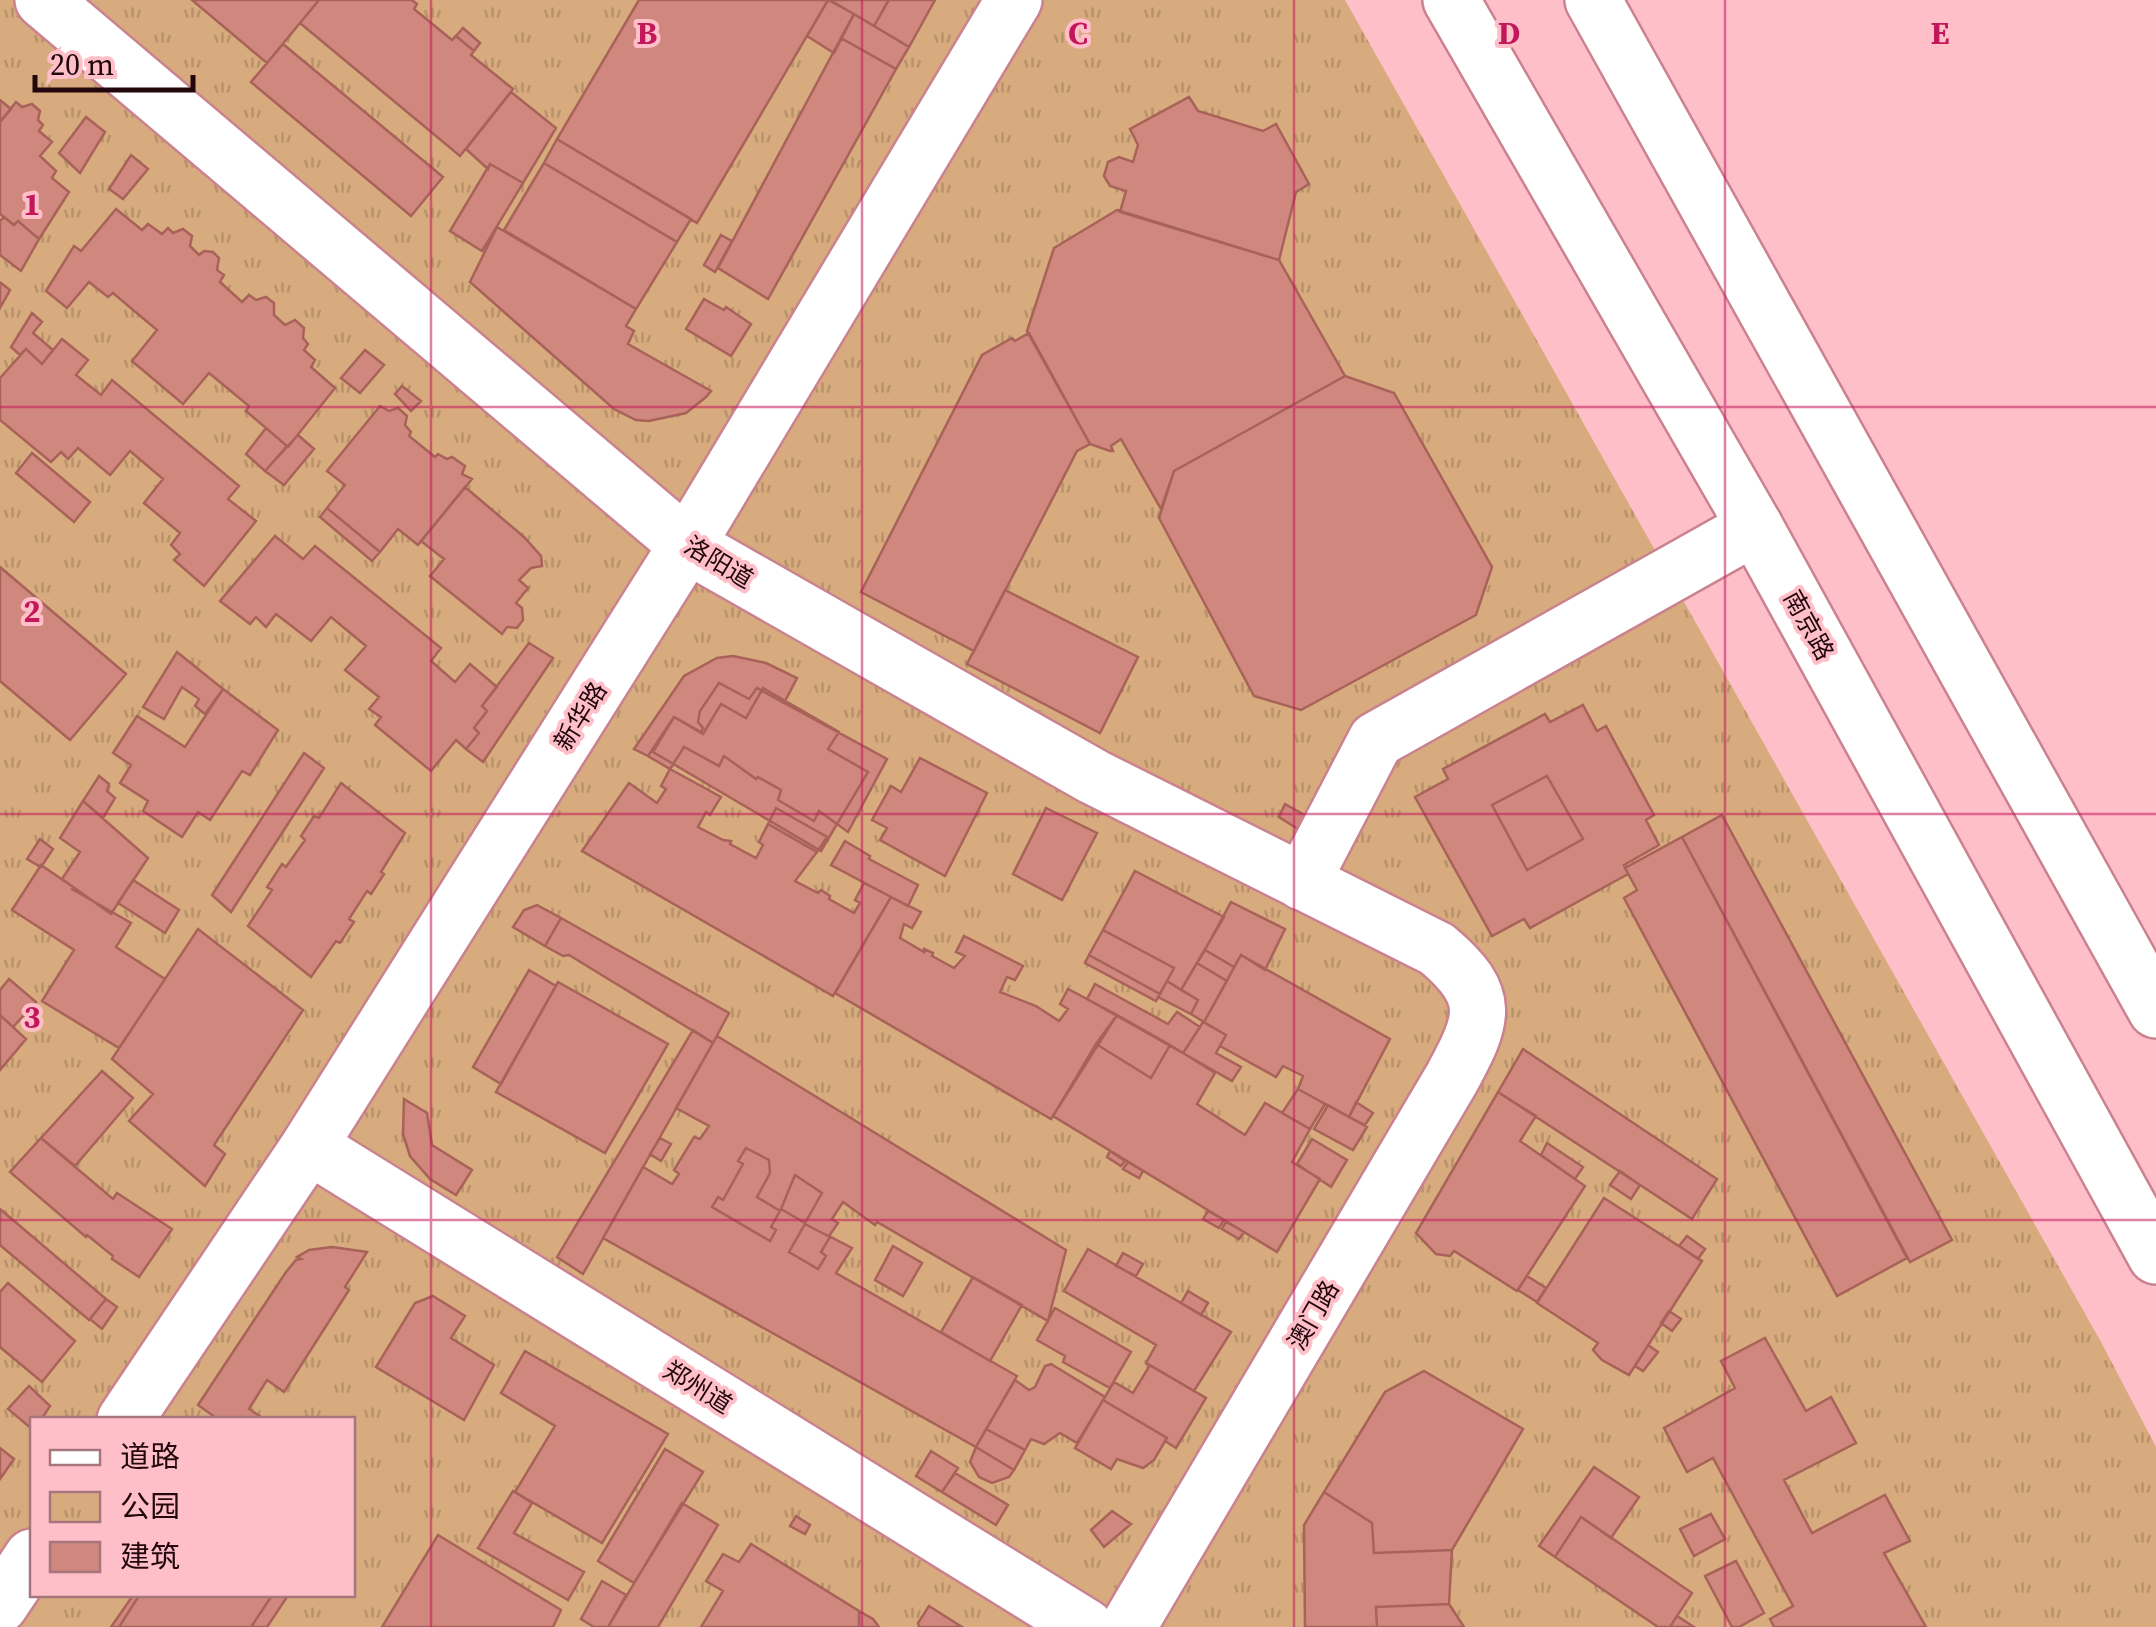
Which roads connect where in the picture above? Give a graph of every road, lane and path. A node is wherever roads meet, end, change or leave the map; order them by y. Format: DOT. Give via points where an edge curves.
graph roads {
  1 [pos="43,0"];
  2 [pos="1014,0"];
  3 [pos="1452,0"];
  4 [pos="1593,0"];
  5 [pos="1755,527"];
  6 [pos="687,545"];
  7 [pos="1302,882"];
  8 [pos="1476,997"];
  9 [pos="2156,1010"];
  10 [pos="309,1146"];
  11 [pos="2156,1256"];
  12 [pos="127,1417"];
  13 [pos="30,1560"];
  14 [pos="0,1605"];
  15 [pos="1086,1627"];
  16 [pos="1128,1627"];
  1 -- 6 [label="street, 洛阳道"];
  2 -- 6 [label="street, 新华路"];
  3 -- 5 [label="street, 南京路"];
  4 -- 9 [label="street"];
  5 -- 7 [label="street" via="1376,740"];
  5 -- 11 [label="street, 南京路"];
  6 -- 7 [label="street, 洛阳道" via="1094,777"];
  6 -- 10 [label="street, 新华路"];
  7 -- 8 [label="street, 洛阳道" via="1436,949 1461,970"];
  8 -- 16 [label="street, 澳门路" via="1478,1022 1459,1064"];
  10 -- 12 [label="street, 新华路"];
  10 -- 15 [label="street, 郑州道"];
  13 -- 14 [label="street"];
}
